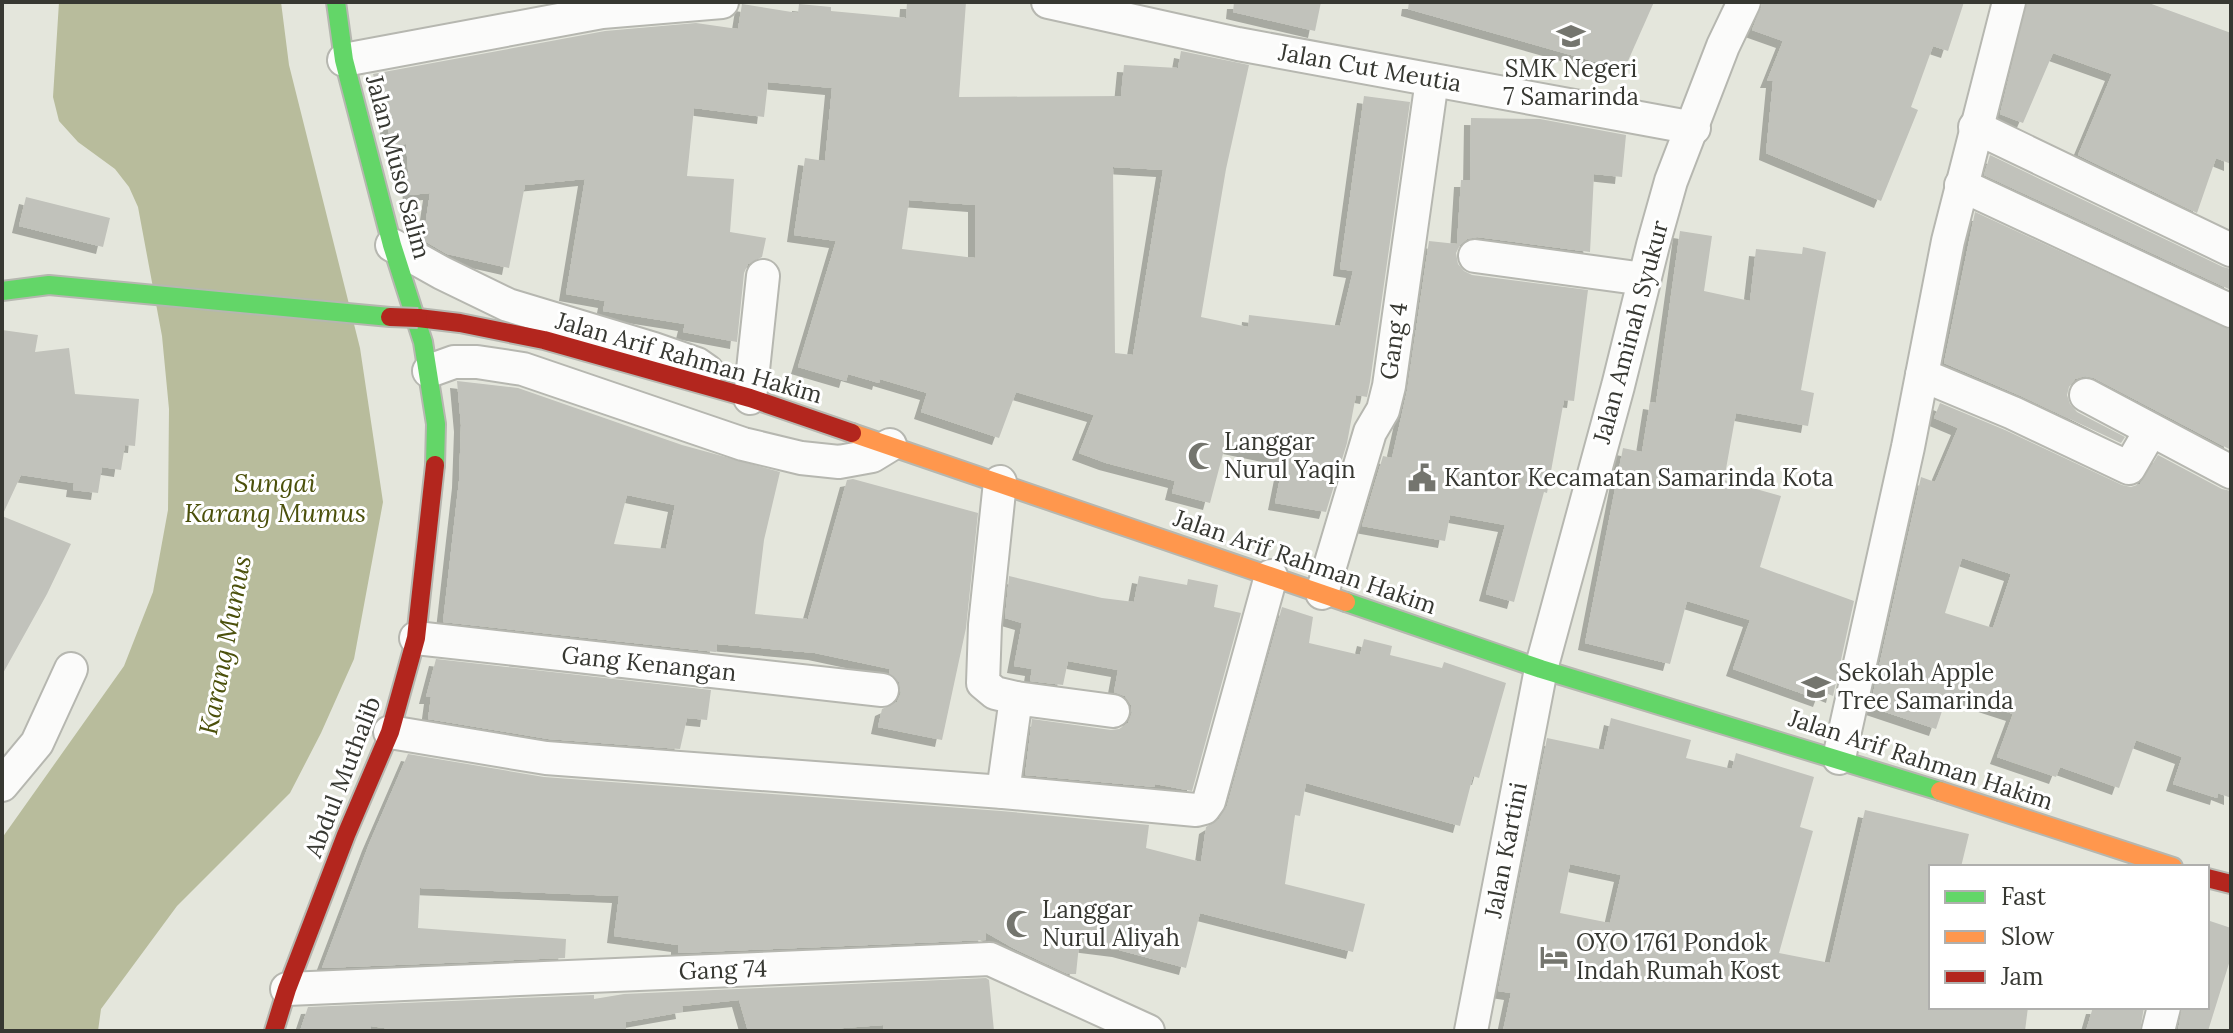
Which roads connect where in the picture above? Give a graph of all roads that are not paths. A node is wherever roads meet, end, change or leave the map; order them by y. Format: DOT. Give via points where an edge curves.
graph roads {
  1 [pos="336,2"];
  2 [pos="712,2"];
  3 [pos="1048,2"];
  4 [pos="1744,2"];
  5 [pos="2009,2"];
  6 [pos="570,10"];
  7 [pos="1141,11"];
  8 [pos="344,60"];
  9 [pos="1432,80"];
  10 [pos="1975,127"];
  11 [pos="1694,128"];
  12 [pos="1961,185"];
  13 [pos="392,245"];
  14 [pos="2231,250"];
  15 [pos="1475,256"];
  16 [pos="763,276"];
  17 [pos="1644,279"];
  18 [pos="2,291"];
  19 [pos="2231,311"];
  20 [pos="426,357"];
  21 [pos="1922,375"];
  22 [pos="2086,395"];
  23 [pos="745,397"];
  24 [pos="2151,430"];
  25 [pos="890,445"];
  26 [pos="2231,472"];
  27 [pos="1000,482"];
  28 [pos="1271,576"];
  29 [pos="1322,593"];
  30 [pos="416,638"];
  31 [pos="71,669"];
  32 [pos="1541,669"];
  33 [pos="882,690"];
  34 [pos="1016,698"];
  35 [pos="1113,711"];
  36 [pos="390,732"];
  37 [pos="1839,758"];
  38 [pos="2,785"];
  39 [pos="1003,792"];
  40 [pos="2167,865"];
  41 [pos="2209,878"];
  42 [pos="2231,884"];
  43 [pos="287,989"];
  44 [pos="2164,1009"];
  45 [pos="1145,1030"];
  46 [pos="274,1031"];
  47 [pos="1471,1031"];
  48 [pos="2158,1031"];
  1 -- 8 [label="street, Jalan Muso Salim"];
  2 -- 6 [label="street"];
  3 -- 7 [label="street, Jalan Cut Meutia"];
  4 -- 11 [label="street, Jalan Aminah Syukur"];
  5 -- 10 [label="street"];
  6 -- 8 [label="street"];
  7 -- 9 [label="street, Jalan Cut Meutia" via="1238,44"];
  8 -- 13 [label="street, Jalan Muso Salim"];
  9 -- 11 [label="street, Jalan Cut Meutia"];
  9 -- 29 [label="street, Gang 4" via="1389,386"];
  10 -- 12 [label="street"];
  10 -- 14 [label="street"];
  11 -- 17 [label="street, Jalan Aminah Syukur" via="1671,181"];
  12 -- 19 [label="street"];
  12 -- 21 [label="street"];
  13 -- 20 [label="street, Jalan Muso Salim"];
  13 -- 23 [label="street" via="508,305 697,364"];
  15 -- 17 [label="street"];
  16 -- 23 [label="street"];
  17 -- 32 [label="street, Jalan Aminah Syukur"];
  18 -- 23 [label="street, Jalan Arif Rahman Hakim, bridge" via="49,285 458,320"];
  20 -- 25 [label="street" via="523,369 743,444 801,458 839,462 872,456"];
  20 -- 30 [label="street, Abdul Muthalib" via="436,424"];
  21 -- 24 [label="street" via="2129,468"];
  21 -- 37 [label="street"];
  22 -- 24 [label="street"];
  23 -- 25 [label="street, Jalan Arif Rahman Hakim"];
  24 -- 26 [label="street"];
  25 -- 27 [label="street, Jalan Arif Rahman Hakim"];
  27 -- 28 [label="street, Jalan Arif Rahman Hakim"];
  27 -- 34 [label="street" via="983,683 995,693"];
  28 -- 29 [label="street, Jalan Arif Rahman Hakim"];
  28 -- 39 [label="street" via="1204,808"];
  29 -- 32 [label="street, Jalan Arif Rahman Hakim"];
  30 -- 33 [label="street, Gang Kenangan"];
  30 -- 36 [label="street, Abdul Muthalib"];
  31 -- 38 [label="street" via="37,743"];
  32 -- 37 [label="street, Jalan Arif Rahman Hakim"];
  32 -- 47 [label="street, Jalan Kartini"];
  34 -- 35 [label="street"];
  34 -- 39 [label="street"];
  36 -- 39 [label="street" via="546,758"];
  36 -- 43 [label="street, Abdul Muthalib"];
  37 -- 40 [label="street, Jalan Arif Rahman Hakim"];
  41 -- 42 [label="street"];
  43 -- 45 [label="street, Gang 74" via="990,959"];
  43 -- 46 [label="street, Abdul Muthalib"];
  44 -- 48 [label="street"];
}
